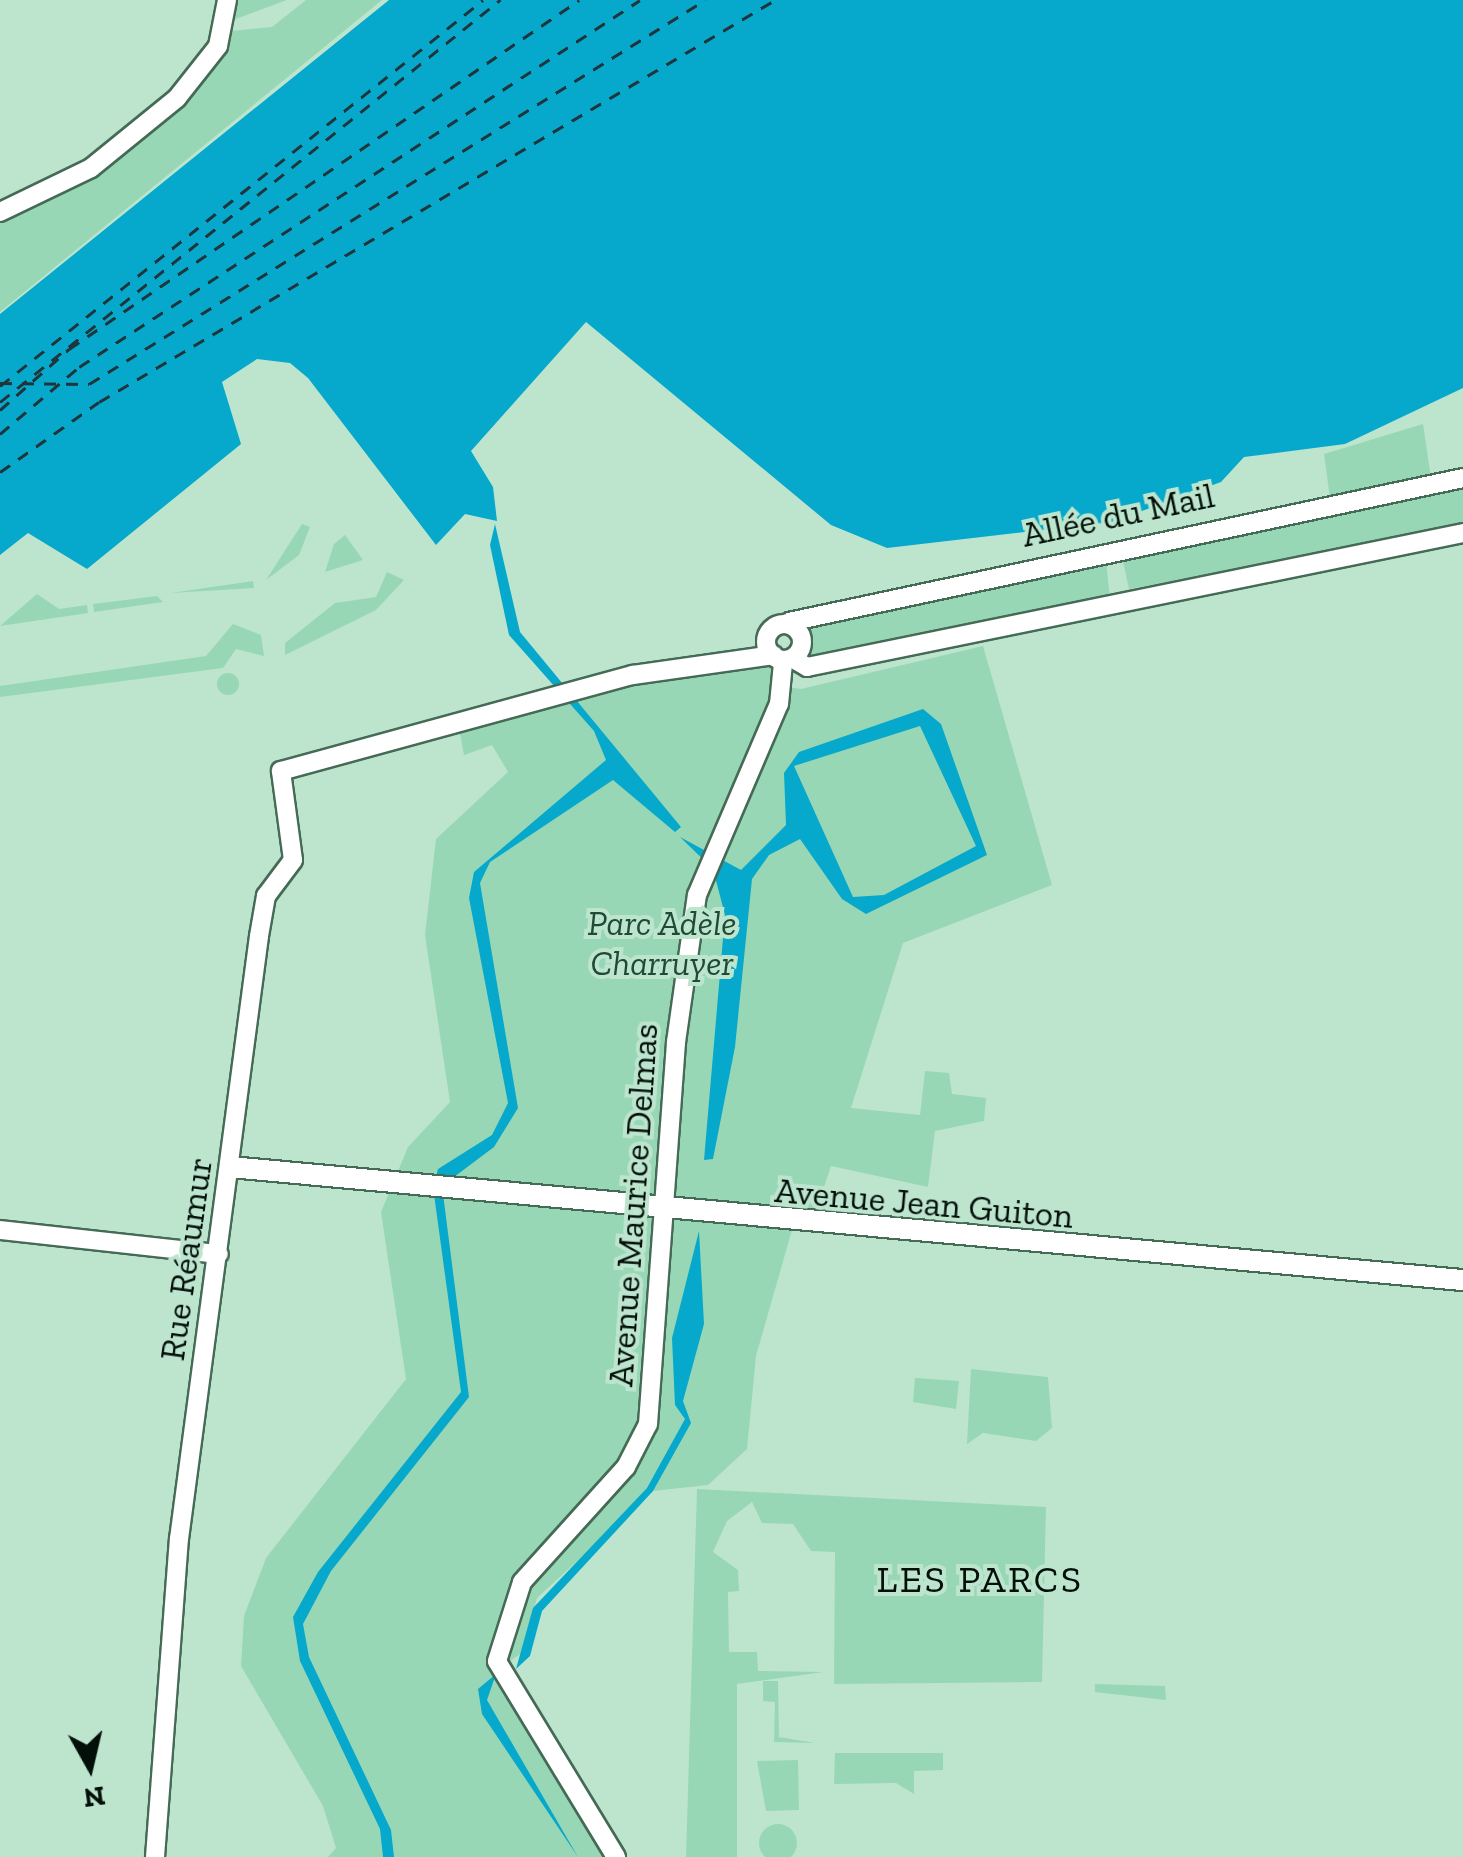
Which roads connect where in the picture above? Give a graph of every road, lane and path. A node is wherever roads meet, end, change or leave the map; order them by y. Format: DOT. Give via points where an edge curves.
graph roads {
  1 [pos="227,0"];
  2 [pos="0,212"];
  3 [pos="1463,478"];
  4 [pos="1463,532"];
  5 [pos="788,622"];
  6 [pos="784,660"];
  7 [pos="230,1167"];
  8 [pos="662,1213"];
  9 [pos="0,1230"];
  10 [pos="219,1254"];
  11 [pos="1463,1280"];
  12 [pos="156,1857"];
  13 [pos="616,1857"];
  1 -- 2 [label="street" via="218,46 177,98 90,168"];
  3 -- 5 [label="street, Allée du Mail"];
  4 -- 6 [label="street" via="807,667"];
  5 -- 6 [label="street"];
  5 -- 6 [label="street" via="770,627"];
  6 -- 7 [label="street, Rue Réaumur" via="580,688 281,771 293,860 266,896"];
  6 -- 8 [label="street, Avenue Maurice Delmas" via="779,704 708,859 676,1042"];
  7 -- 8 [label="main road, Avenue Jean Guiton"];
  7 -- 10 [label="street, Rue Réaumur"];
  8 -- 11 [label="main road, Avenue Jean Guiton"];
  8 -- 13 [label="street, Avenue Maurice Delmas" via="661,1335 648,1424 626,1467 522,1582 497,1660"];
  9 -- 10 [label="street"];
  10 -- 12 [label="street, Rue Réaumur" via="177,1562"];
}
